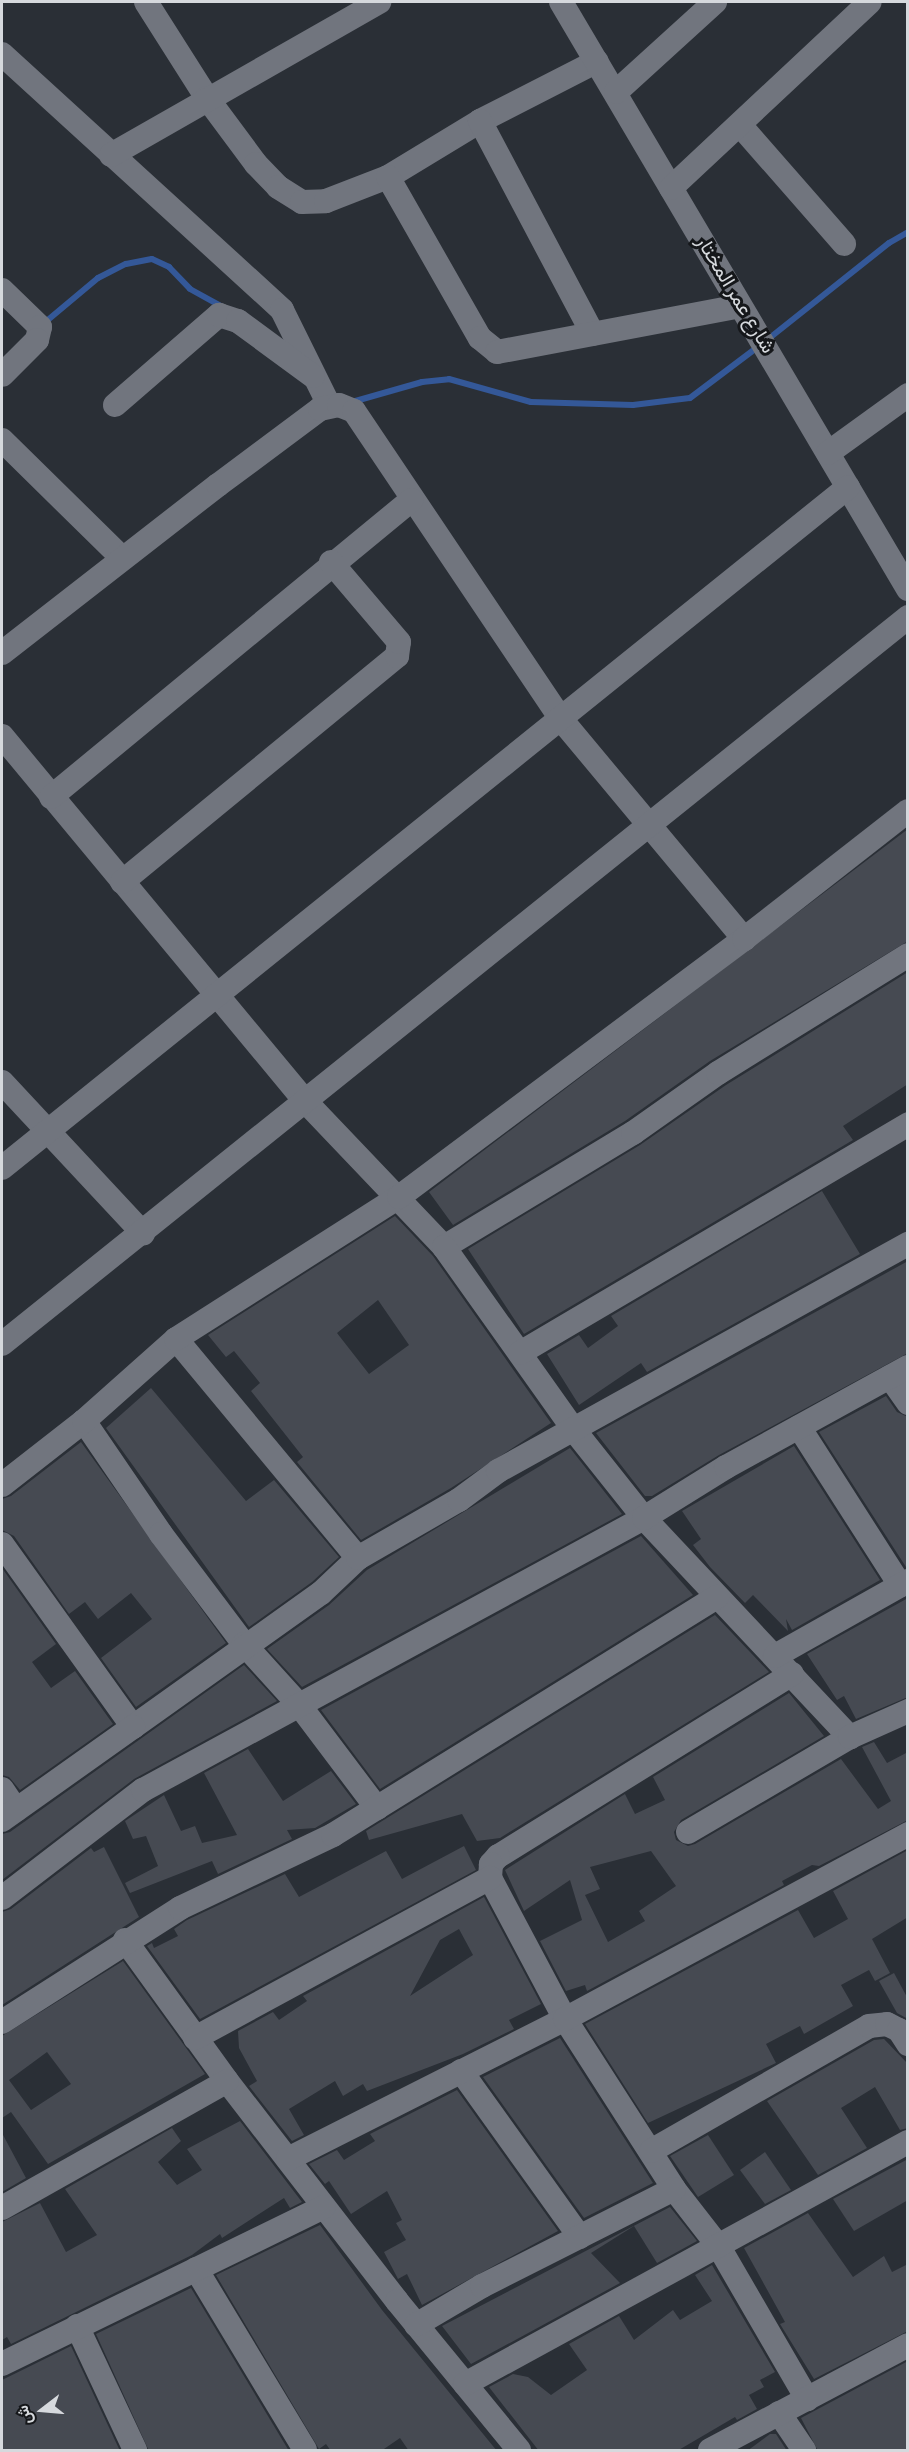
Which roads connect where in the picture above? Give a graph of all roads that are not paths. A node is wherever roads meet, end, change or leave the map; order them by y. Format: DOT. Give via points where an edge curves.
graph roads {
  1 [pos="146,2"];
  2 [pos="379,2"];
  3 [pos="561,2"];
  4 [pos="715,2"];
  5 [pos="870,2"];
  6 [pos="348,9"];
  7 [pos="2,54"];
  8 [pos="597,61"];
  9 [pos="616,92"];
  10 [pos="207,98"];
  11 [pos="480,121"];
  12 [pos="740,125"];
  13 [pos="111,155"];
  14 [pos="388,177"];
  15 [pos="671,188"];
  16 [pos="844,244"];
  17 [pos="2,290"];
  18 [pos="741,306"];
  19 [pos="594,334"];
  20 [pos="2,375"];
  21 [pos="313,376"];
  22 [pos="908,395"];
  23 [pos="115,405"];
  24 [pos="329,405"];
  25 [pos="2,440"];
  26 [pos="828,453"];
  27 [pos="848,488"];
  28 [pos="411,500"];
  29 [pos="121,557"];
  30 [pos="331,562"];
  31 [pos="908,589"];
  32 [pos="908,617"];
  33 [pos="2,653"];
  34 [pos="560,718"];
  35 [pos="6,750"];
  36 [pos="51,797"];
  37 [pos="908,811"];
  38 [pos="647,824"];
  39 [pos="122,882"];
  40 [pos="744,939"];
  41 [pos="908,955"];
  42 [pos="219,994"];
  43 [pos="2,1082"];
  44 [pos="306,1102"];
  45 [pos="908,1124"];
  46 [pos="48,1130"];
  47 [pos="2,1168"];
  48 [pos="399,1197"];
  49 [pos="143,1233"];
  50 [pos="908,1244"];
  51 [pos="444,1247"];
  52 [pos="176,1339"];
  53 [pos="2,1344"];
  54 [pos="520,1353"];
  55 [pos="899,1372"];
  56 [pos="908,1404"];
  57 [pos="84,1421"];
  58 [pos="799,1427"];
  59 [pos="574,1430"];
  60 [pos="2,1485"];
  61 [pos="644,1518"];
  62 [pos="2,1544"];
  63 [pos="358,1558"];
  64 [pos="904,1583"];
  65 [pos="717,1597"];
  66 [pos="244,1644"];
  67 [pos="774,1656"];
  68 [pos="792,1674"];
  69 [pos="300,1706"];
  70 [pos="908,1711"];
  71 [pos="133,1727"];
  72 [pos="850,1737"];
  73 [pos="2,1789"];
  74 [pos="377,1808"];
  75 [pos="9,1815"];
  76 [pos="688,1832"];
  77 [pos="908,1834"];
  78 [pos="490,1878"];
  79 [pos="2,1898"];
  80 [pos="125,1940"];
  81 [pos="565,2019"];
  82 [pos="2,2022"];
  83 [pos="195,2038"];
  84 [pos="908,2044"];
  85 [pos="461,2071"];
  86 [pos="227,2081"];
  87 [pos="908,2142"];
  88 [pos="651,2151"];
  89 [pos="288,2159"];
  90 [pos="674,2189"];
  91 [pos="324,2207"];
  92 [pos="2,2208"];
  93 [pos="580,2237"];
  94 [pos="719,2247"];
  95 [pos="196,2268"];
  96 [pos="416,2325"];
  97 [pos="77,2326"];
  98 [pos="908,2346"];
  99 [pos="2,2364"];
  100 [pos="465,2384"];
  101 [pos="807,2399"];
  102 [pos="779,2413"];
  103 [pos="135,2451"];
  104 [pos="305,2451"];
  105 [pos="519,2451"];
  106 [pos="710,2451"];
  107 [pos="804,2451"];
  1 -- 10 [label="street"];
  2 -- 6 [label="street"];
  3 -- 8 [label="street, شارع عمر المختار"];
  4 -- 9 [label="street"];
  5 -- 12 [label="street"];
  6 -- 10 [label="street"];
  7 -- 13 [label="street"];
  8 -- 9 [label="street, شارع عمر المختار"];
  8 -- 11 [label="street"];
  9 -- 15 [label="street, شارع عمر المختار"];
  10 -- 13 [label="street"];
  10 -- 14 [label="street" via="256,164 278,187 302,202 326,201"];
  11 -- 14 [label="street"];
  11 -- 19 [label="street"];
  12 -- 15 [label="street"];
  12 -- 16 [label="street"];
  13 -- 21 [label="street" via="282,310"];
  14 -- 19 [label="street" via="489,347 506,353"];
  15 -- 18 [label="street, شارع عمر المختار"];
  17 -- 20 [label="street" via="40,327 37,339"];
  18 -- 19 [label="street"];
  18 -- 26 [label="street, شارع عمر المختار"];
  21 -- 23 [label="street" via="238,321 219,315"];
  21 -- 24 [label="street"];
  22 -- 26 [label="street"];
  24 -- 28 [label="street" via="354,411"];
  24 -- 29 [label="street"];
  25 -- 29 [label="street"];
  26 -- 27 [label="street, شارع عمر المختار"];
  27 -- 31 [label="street, شارع عمر المختار"];
  27 -- 34 [label="street"];
  28 -- 30 [label="street"];
  28 -- 34 [label="street"];
  29 -- 33 [label="street"];
  30 -- 36 [label="street"];
  30 -- 39 [label="street" via="399,642 397,656"];
  32 -- 38 [label="street"];
  34 -- 38 [label="street"];
  34 -- 42 [label="street"];
  35 -- 36 [label="street"];
  36 -- 39 [label="street"];
  37 -- 40 [label="street"];
  38 -- 40 [label="street"];
  38 -- 44 [label="street"];
  39 -- 42 [label="street"];
  40 -- 48 [label="street"];
  41 -- 51 [label="street" via="718,1073 633,1133"];
  42 -- 44 [label="street"];
  42 -- 46 [label="street"];
  43 -- 46 [label="street"];
  44 -- 48 [label="street"];
  44 -- 49 [label="street"];
  45 -- 54 [label="street" via="676,1262 622,1289"];
  46 -- 47 [label="street"];
  46 -- 49 [label="street"];
  48 -- 51 [label="street"];
  48 -- 52 [label="street"];
  49 -- 53 [label="street"];
  50 -- 59 [label="street"];
  51 -- 54 [label="street"];
  52 -- 57 [label="street"];
  52 -- 63 [label="street"];
  54 -- 59 [label="street"];
  55 -- 56 [label="street"];
  55 -- 58 [label="street"];
  57 -- 60 [label="street"];
  57 -- 66 [label="street" via="161,1534"];
  58 -- 61 [label="street"];
  58 -- 64 [label="street"];
  59 -- 61 [label="street"];
  59 -- 63 [label="street" via="498,1471 459,1500"];
  61 -- 65 [label="street"];
  61 -- 69 [label="street"];
  62 -- 71 [label="street"];
  63 -- 66 [label="street" via="321,1593"];
  64 -- 67 [label="street"];
  65 -- 67 [label="street"];
  65 -- 74 [label="street"];
  66 -- 69 [label="street"];
  66 -- 71 [label="street"];
  67 -- 68 [label="street"];
  68 -- 72 [label="street"];
  68 -- 78 [label="street" via="498,1856 491,1864"];
  69 -- 74 [label="street"];
  69 -- 79 [label="street" via="143,1790"];
  70 -- 72 [label="street"];
  71 -- 75 [label="street"];
  72 -- 76 [label="street"];
  73 -- 75 [label="street"];
  74 -- 80 [label="street" via="288,1860 180,1908"];
  77 -- 81 [label="street"];
  78 -- 81 [label="street"];
  78 -- 83 [label="street"];
  80 -- 82 [label="street"];
  80 -- 83 [label="street"];
  81 -- 85 [label="street"];
  81 -- 88 [label="street"];
  83 -- 86 [label="street"];
  84 -- 88 [label="street" via="898,2030 887,2024 869,2025"];
  85 -- 89 [label="street"];
  85 -- 93 [label="street"];
  86 -- 89 [label="street"];
  86 -- 92 [label="street"];
  87 -- 94 [label="street"];
  88 -- 90 [label="street"];
  89 -- 91 [label="street"];
  90 -- 93 [label="street"];
  90 -- 94 [label="street"];
  91 -- 95 [label="street"];
  91 -- 96 [label="street"];
  93 -- 96 [label="street" via="482,2286"];
  94 -- 100 [label="street"];
  94 -- 101 [label="street"];
  95 -- 97 [label="street"];
  95 -- 104 [label="street"];
  96 -- 100 [label="street"];
  97 -- 99 [label="street"];
  97 -- 103 [label="street"];
  98 -- 101 [label="street"];
  100 -- 105 [label="street"];
  101 -- 102 [label="street"];
  102 -- 106 [label="street"];
  102 -- 107 [label="street"];
}
